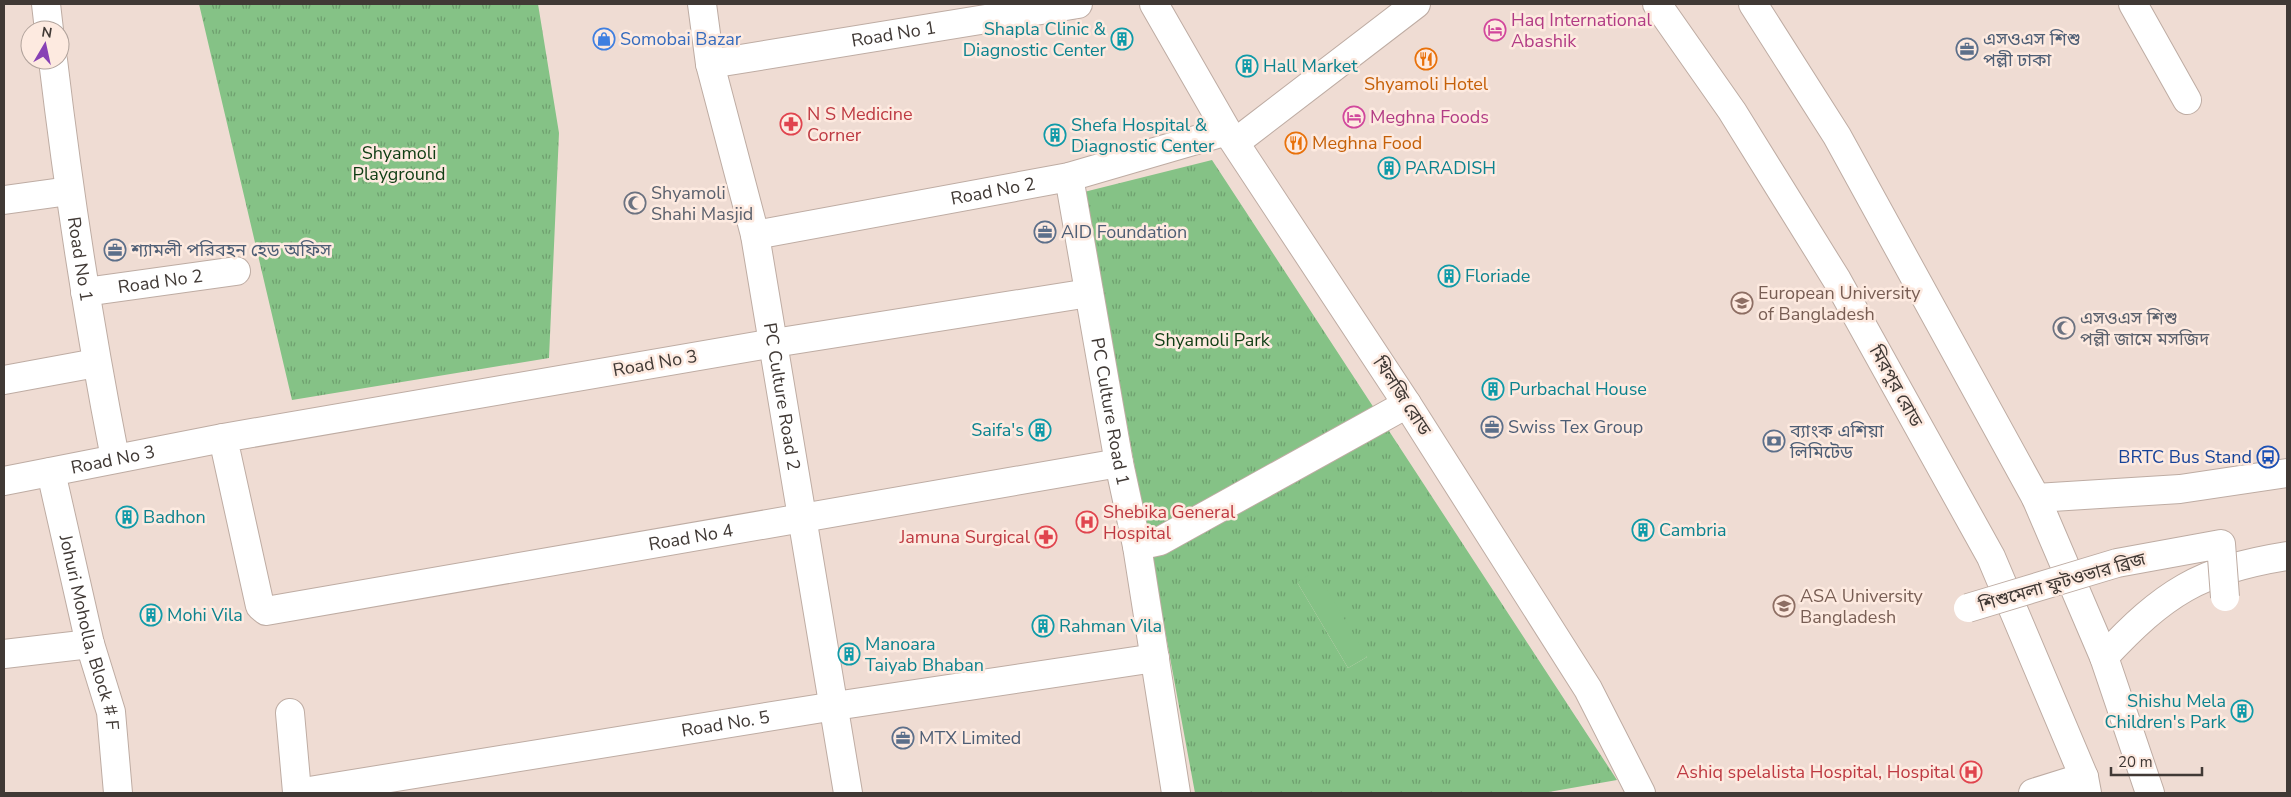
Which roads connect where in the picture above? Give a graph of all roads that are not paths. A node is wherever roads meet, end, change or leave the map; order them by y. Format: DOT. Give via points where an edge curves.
graph roads {
  1 [pos="46,4"];
  2 [pos="702,4"];
  3 [pos="1078,4"];
  4 [pos="1154,4"];
  5 [pos="1416,4"];
  6 [pos="1657,4"];
  7 [pos="1753,4"];
  8 [pos="2133,4"];
  9 [pos="48,20"];
  10 [pos="710,64"];
  11 [pos="54,70"];
  12 [pos="2187,100"];
  13 [pos="1232,137"];
  14 [pos="1069,177"];
  15 [pos="68,191"];
  16 [pos="4,200"];
  17 [pos="755,236"];
  18 [pos="236,271"];
  19 [pos="85,292"];
  20 [pos="1089,294"];
  21 [pos="774,343"];
  22 [pos="96,363"];
  23 [pos="4,380"];
  24 [pos="1407,404"];
  25 [pos="223,438"];
  26 [pos="115,458"];
  27 [pos="1119,463"];
  28 [pos="51,472"];
  29 [pos="2287,473"];
  30 [pos="4,481"];
  31 [pos="2036,498"];
  32 [pos="800,517"];
  33 [pos="1137,546"];
  34 [pos="2287,556"];
  35 [pos="2225,597"];
  36 [pos="1968,608"];
  37 [pos="90,644"];
  38 [pos="4,654"];
  39 [pos="2104,657"];
  40 [pos="1155,658"];
  41 [pos="835,706"];
  42 [pos="290,713"];
  43 [pos="2086,785"];
  44 [pos="118,793"];
  45 [pos="297,793"];
  46 [pos="848,793"];
  47 [pos="1176,793"];
  48 [pos="1640,793"];
  49 [pos="2033,793"];
  50 [pos="2150,793"];
  1 -- 9 [label="main road"];
  2 -- 10 [label="main road, PC Culture Road 2"];
  3 -- 10 [label="main road, Road No 1"];
  4 -- 13 [label="main road, খিলজি রোড"];
  5 -- 13 [label="main road"];
  6 -- 43 [label="main road, মিরপুর রোড" via="1732,111 1836,280 1991,557"];
  7 -- 31 [label="main road" via="1837,136"];
  8 -- 12 [label="main road"];
  10 -- 17 [label="main road, PC Culture Road 2"];
  11 -- 15 [label="main road, Road No 1"];
  13 -- 14 [label="main road, Road No 2"];
  13 -- 24 [label="main road, খিলজি রোড"];
  14 -- 17 [label="main road, Road No 2"];
  14 -- 20 [label="main road, PC Culture Road 1"];
  15 -- 16 [label="main road"];
  15 -- 19 [label="main road, Road No 1"];
  17 -- 21 [label="main road, PC Culture Road 2"];
  18 -- 19 [label="main road, Road No 2"];
  19 -- 22 [label="main road, Road No 1"];
  20 -- 21 [label="main road, Road No 3"];
  20 -- 27 [label="main road, PC Culture Road 1"];
  21 -- 25 [label="main road, Road No 3"];
  21 -- 32 [label="main road, PC Culture Road 2"];
  22 -- 23 [label="main road"];
  22 -- 26 [label="main road, Road No 1"];
  24 -- 33 [label="main road" via="1160,541"];
  24 -- 48 [label="main road, খিলজি রোড" via="1588,688"];
  25 -- 26 [label="main road, Road No 3"];
  25 -- 32 [label="main road, Road No 4" via="262,610"];
  26 -- 28 [label="main road, Road No 3"];
  27 -- 32 [label="main road, Road No 4"];
  27 -- 33 [label="main road, PC Culture Road 1"];
  28 -- 30 [label="main road, Road No 3"];
  28 -- 37 [label="main road, Johuri Moholla, Block # F"];
  29 -- 31 [label="main road" via="2180,489"];
  31 -- 39 [label="main road"];
  32 -- 41 [label="main road, PC Culture Road 2"];
  33 -- 40 [label="main road, PC Culture Road 1"];
  34 -- 39 [label="main road" via="2219,571 2189,584 2135,624"];
  35 -- 36 [label="main road, শিশুমেলা ফুটওভার ব্রিজ, bridge" via="2221,544 2117,563"];
  37 -- 38 [label="main road"];
  37 -- 44 [label="main road, Johuri Moholla, Block # F" via="111,712"];
  39 -- 50 [label="main road"];
  40 -- 41 [label="main road, Road No. 5"];
  40 -- 47 [label="main road, PC Culture Road 1"];
  41 -- 45 [label="main road, Road No. 5"];
  41 -- 46 [label="main road, PC Culture Road 2"];
  42 -- 45 [label="main road"];
  43 -- 49 [label="main road"];
}
